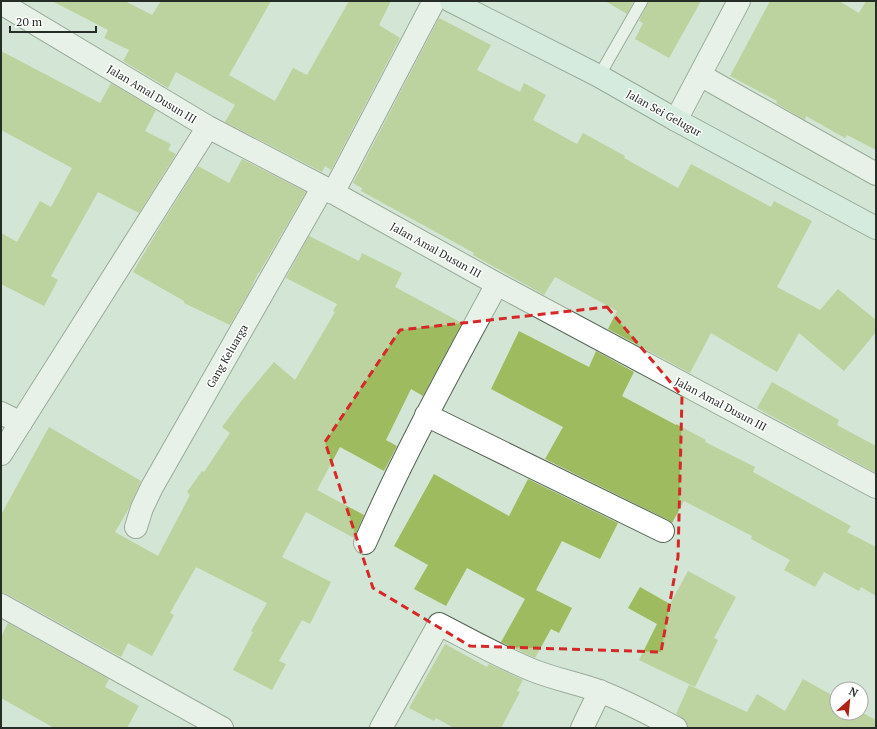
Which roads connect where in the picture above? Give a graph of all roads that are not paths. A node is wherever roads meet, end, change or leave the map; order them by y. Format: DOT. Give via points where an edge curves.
graph roads {
  1 [pos="434,1"];
  2 [pos="451,1"];
  3 [pos="642,1"];
  4 [pos="739,1"];
  5 [pos="1,3"];
  6 [pos="700,75"];
  7 [pos="599,76"];
  8 [pos="676,120"];
  9 [pos="208,127"];
  10 [pos="876,174"];
  11 [pos="328,190"];
  12 [pos="876,228"];
  13 [pos="497,284"];
  14 [pos="1,413"];
  15 [pos="426,415"];
  16 [pos="20,423"];
  17 [pos="1,454"];
  18 [pos="876,487"];
  19 [pos="136,527"];
  20 [pos="664,531"];
  21 [pos="365,543"];
  22 [pos="1,604"];
  23 [pos="600,691"];
  24 [pos="222,728"];
  25 [pos="381,728"];
  26 [pos="582,728"];
  27 [pos="676,728"];
  1 -- 11 [label="street, Gang Keluarga"];
  2 -- 7 [label="main road, Jalan Sei Gelugur"];
  3 -- 7 [label="lane"];
  4 -- 6 [label="street"];
  5 -- 9 [label="street, Jalan Amal Dusun III"];
  6 -- 8 [label="street"];
  6 -- 10 [label="street"];
  7 -- 8 [label="main road, Jalan Sei Gelugur"];
  8 -- 12 [label="main road, Jalan Sei Gelugur"];
  9 -- 11 [label="street, Jalan Amal Dusun III"];
  9 -- 16 [label="street"];
  11 -- 13 [label="street, Jalan Amal Dusun III"];
  11 -- 19 [label="street, Gang Keluarga" via="152,487"];
  13 -- 15 [label="street"];
  13 -- 18 [label="street, Jalan Amal Dusun III"];
  14 -- 16 [label="street"];
  15 -- 20 [label="street"];
  15 -- 21 [label="street"];
  16 -- 17 [label="street"];
  22 -- 24 [label="street"];
  23 -- 25 [label="street" via="533,671 439,624"];
  23 -- 26 [label="street"];
  23 -- 27 [label="street"];
}
